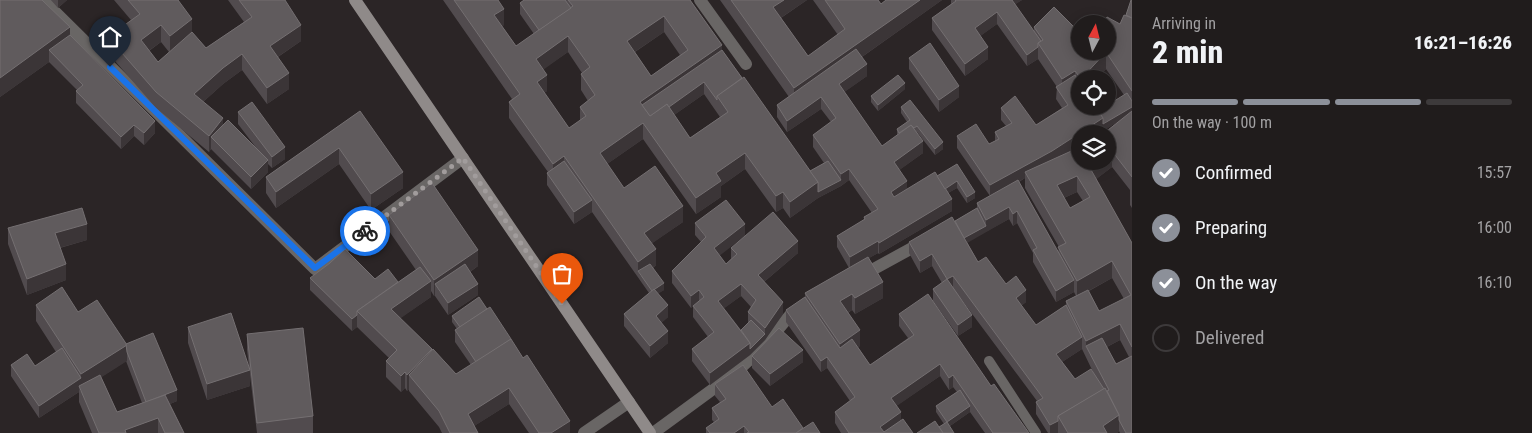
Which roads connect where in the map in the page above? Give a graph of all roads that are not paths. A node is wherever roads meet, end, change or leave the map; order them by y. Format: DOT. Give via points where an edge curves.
graph roads {
  1 [pos="42,0"];
  2 [pos="355,0"];
  3 [pos="700,0"];
  4 [pos="746,64"];
  5 [pos="463,158"];
  6 [pos="938,234"];
  7 [pos="852,281"];
  8 [pos="808,304"];
  9 [pos="989,361"];
  10 [pos="629,402"];
  11 [pos="584,433"];
  12 [pos="652,433"];
  13 [pos="1036,433"];
  1 -- 5 [label="street" via="315,268"];
  2 -- 5 [label="main road"];
  3 -- 4 [label="street"];
  5 -- 10 [label="main road"];
  6 -- 7 [label="street"];
  8 -- 12 [label="street" via="791,314 735,373"];
  9 -- 13 [label="lane"];
  10 -- 11 [label="street"];
  10 -- 12 [label="main road"];
}
